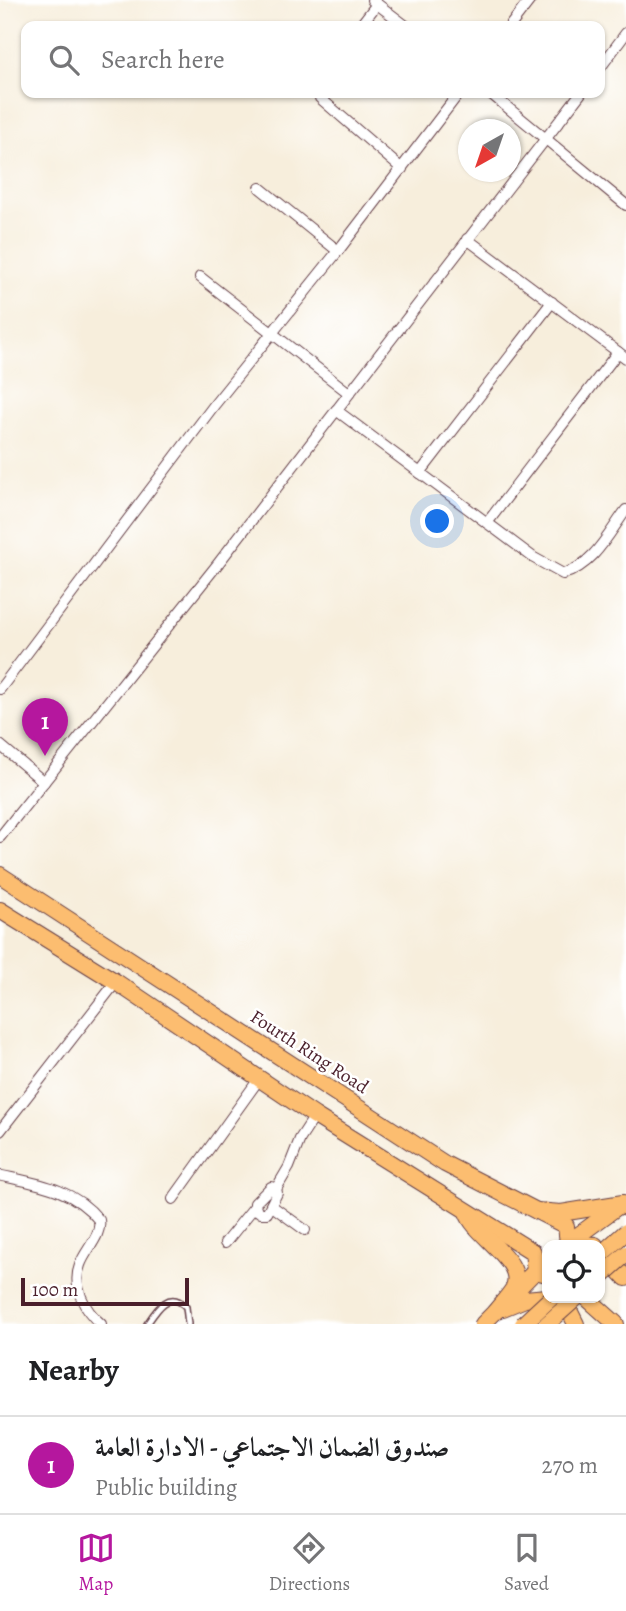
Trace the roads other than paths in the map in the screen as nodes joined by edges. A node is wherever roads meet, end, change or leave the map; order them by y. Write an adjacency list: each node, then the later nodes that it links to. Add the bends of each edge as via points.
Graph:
1 (374, 2): 3 (street); 4 (street)
2 (525, 2): 5 (street)
3 (363, 21)
4 (399, 21)
5 (513, 21)
6 (626, 33): 7 (street)
7 (605, 61)
8 (320, 98): 13 (street)
9 (455, 98): 13 (street)
10 (497, 98): 12 (street)
11 (577, 98): 12 (street)
12 (546, 140): 15 (street); 16 (street)
13 (402, 169): 17 (street)
14 (260, 188): 17 (street)
15 (626, 205)
16 (467, 239): 19 (street); 22 (street)
17 (338, 251): 20 (street)
18 (200, 276): 20 (street)
19 (552, 302): 21 (street); 24 (street)
20 (271, 333): 22 (street); 27 (street)
21 (622, 355): 26 (street)
22 (349, 393): 23 (street)
23 (336, 410): 24 (street); 29 (street)
24 (420, 473): 26 (street)
25 (626, 510): 26 (street, via 592,557 562,574)
26 (487, 523)
27 (0, 689)
28 (0, 745): 29 (street)
29 (44, 782): 30 (street)
30 (0, 837)
31 (0, 875): 37 (main road, Fourth Ring Road)
32 (0, 910): 33 (main road)
33 (116, 982): 34 (main road); 36 (street)
34 (259, 1079): 35 (main road); 41 (street)
35 (315, 1116): 39 (street); 40 (main road)
36 (0, 1131)
37 (450, 1167): 40 (main road); 45 (main road, Fourth Ring Road)
38 (2, 1176): 64 (street, via 62,1191 99,1220 78,1277 82,1299)
39 (276, 1189): 43 (street, via 269,1188); 44 (street)
40 (434, 1192): 46 (main road)
41 (173, 1199)
42 (625, 1204): 45 (main road, via 561,1213); 50 (main road)
43 (255, 1206): 44 (street, via 264,1214); 51 (street)
44 (272, 1206): 47 (street)
45 (537, 1211): 49 (main road, Fourth Ring Road, via 566,1226)
46 (467, 1212): 55 (main road, via 533,1252); 63 (main road, via 514,1274 514,1287)
47 (305, 1230)
48 (626, 1232): 52 (main road, bridge)
49 (566, 1240)
50 (572, 1240)
51 (225, 1243)
52 (605, 1248)
53 (626, 1254): 56 (main road, bridge)
54 (605, 1257): 57 (main road)
55 (541, 1272): 63 (main road)
56 (605, 1273)
57 (626, 1278)
58 (542, 1298): 63 (main road, via 525,1299)
59 (544, 1303): 68 (main road, bridge)
60 (562, 1303): 70 (main road)
61 (570, 1303): 69 (main road, bridge)
62 (593, 1303): 71 (main road)
63 (495, 1312): 67 (main road)
64 (100, 1324)
65 (147, 1324): 66 (lane, via 160,1305 171,1299 186,1307)
66 (188, 1324)
67 (484, 1324)
68 (523, 1324)
69 (547, 1324)
70 (576, 1324)
71 (616, 1324)

